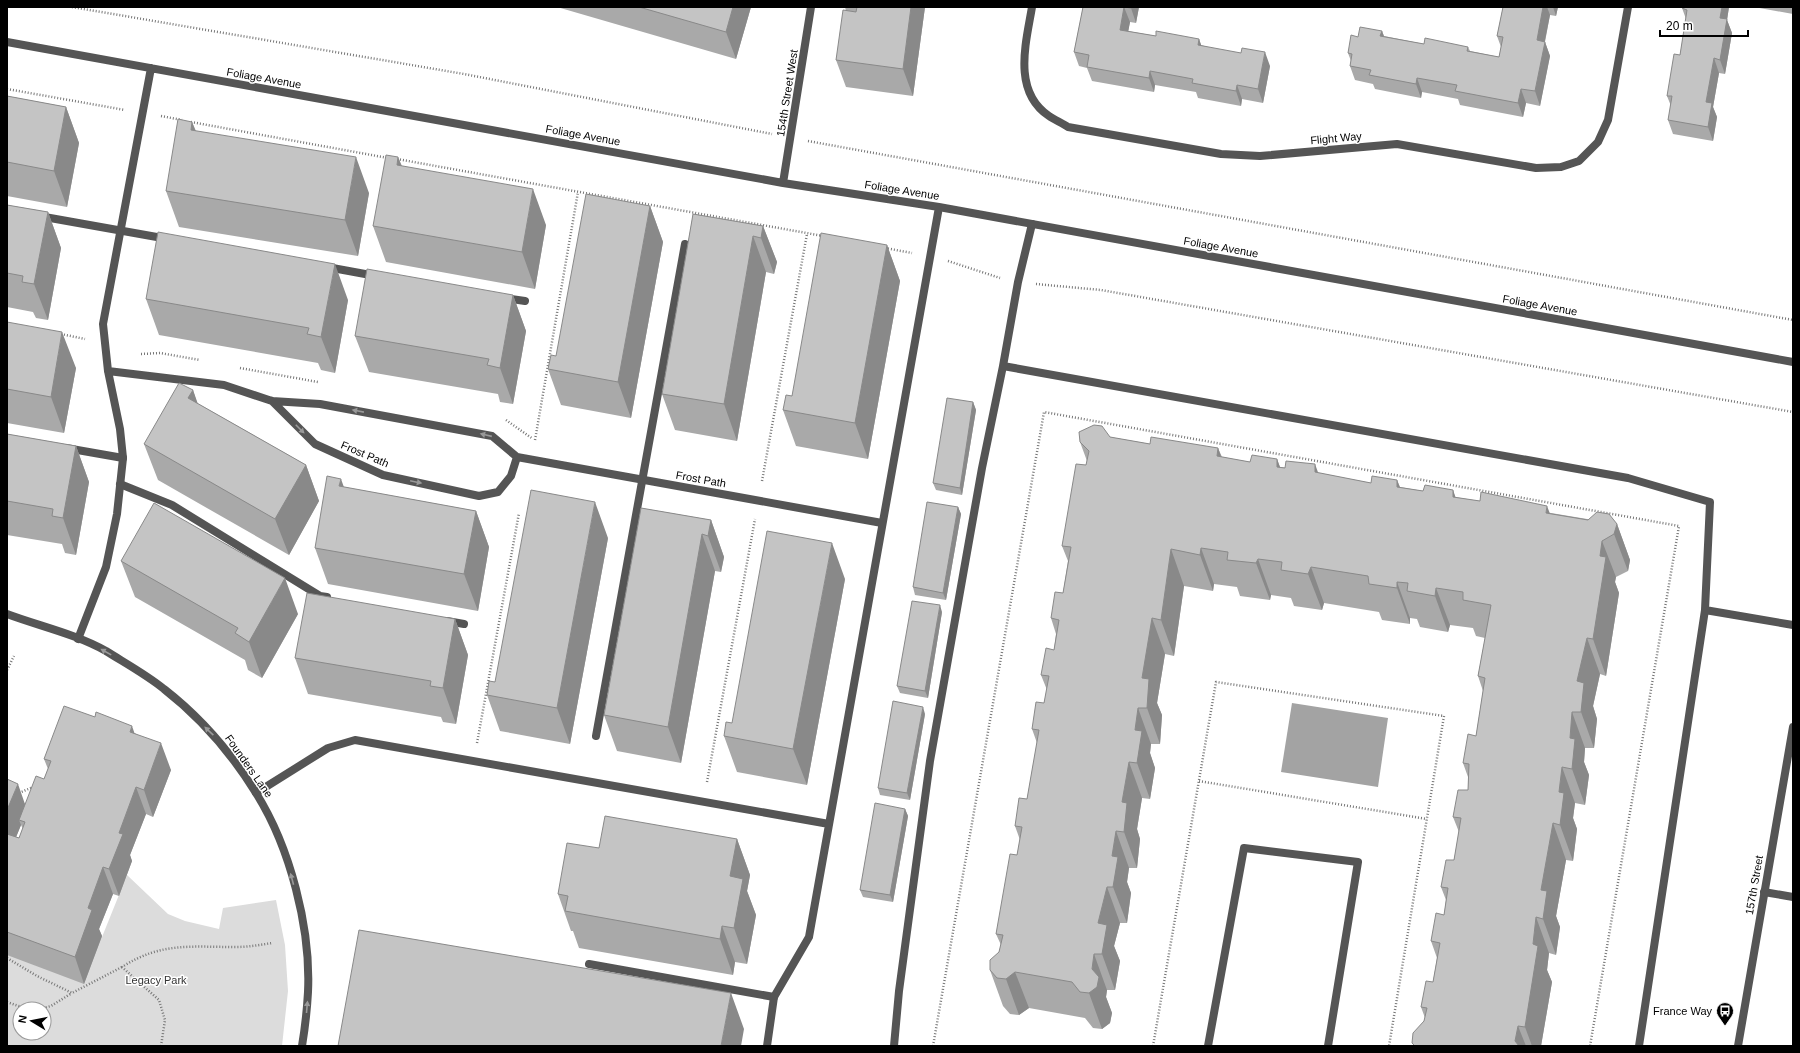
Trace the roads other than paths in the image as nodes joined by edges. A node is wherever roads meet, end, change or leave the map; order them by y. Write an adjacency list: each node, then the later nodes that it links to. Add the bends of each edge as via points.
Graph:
1 (811, 7): 6 (street, 154th Street West)
2 (1032, 7): 3 (street, Flight Way, via 1023,58 1026,80 1032,100 1048,116 1068,127 1221,154 1260,156 1397,144 1536,168 1561,167 1579,161 1598,142 1608,120)
3 (1628, 7)
4 (7, 42): 5 (street, Foliage Avenue)
5 (151, 68): 6 (street, Foliage Avenue); 10 (street)
6 (783, 183): 7 (street, Foliage Avenue)
7 (939, 207): 9 (street, Foliage Avenue); 26 (street)
8 (30, 214): 10 (street)
9 (1032, 224): 17 (street, Foliage Avenue); 18 (street, via 1018,282)
10 (120, 231): 11 (street); 19 (street, via 103,324)
11 (179, 241)
12 (685, 244): 24 (street)
13 (321, 266): 14 (street)
14 (384, 277)
15 (494, 296): 16 (street)
16 (525, 302)
17 (1793, 362)
18 (1003, 366): 28 (street, via 1628,478 1710,502); 44 (street, via 982,468 930,761)
19 (108, 371): 20 (street, Frost Path, via 224,385); 23 (street)
20 (272, 402): 22 (street, Frost Path, one-way to 20, via 492,436 320,404); 22 (street, Frost Path, one-way to 22, via 315,444 383,475 479,496 498,492 511,476)
21 (61, 447): 23 (street)
22 (517, 457): 24 (street, Frost Path)
23 (123, 458): 25 (street)
24 (643, 480): 26 (street, Frost Path); 35 (street)
25 (120, 484): 27 (street, via 172,505 320,596); 33 (street, via 117,514 106,567)
26 (882, 523): 37 (street)
27 (335, 599)
28 (1705, 610): 32 (street); 47 (street)
29 (7, 614): 33 (street, Founders Lane)
30 (441, 620): 31 (street)
31 (464, 624)
32 (1793, 625)
33 (78, 639): 36 (street, Founders Lane, one-way to 33, via 214,736 164,688 105,651)
34 (1793, 727): 38 (street, 157th Street)
35 (596, 736)
36 (256, 793): 37 (street, via 328,748 355,740); 42 (street, Founders Lane, one-way to 36, via 308,991 303,923 292,876 277,833)
37 (829, 824): 41 (street, via 809,937)
38 (1764, 892): 39 (street); 48 (street, 157th Street)
39 (1793, 897)
40 (589, 964): 41 (street)
41 (774, 997): 43 (street)
42 (302, 1046)
43 (767, 1046)
44 (894, 1046)
45 (1208, 1046): 46 (street, via 1244,848 1358,862)
46 (1328, 1046)
47 (1639, 1046)
48 (1738, 1046)

